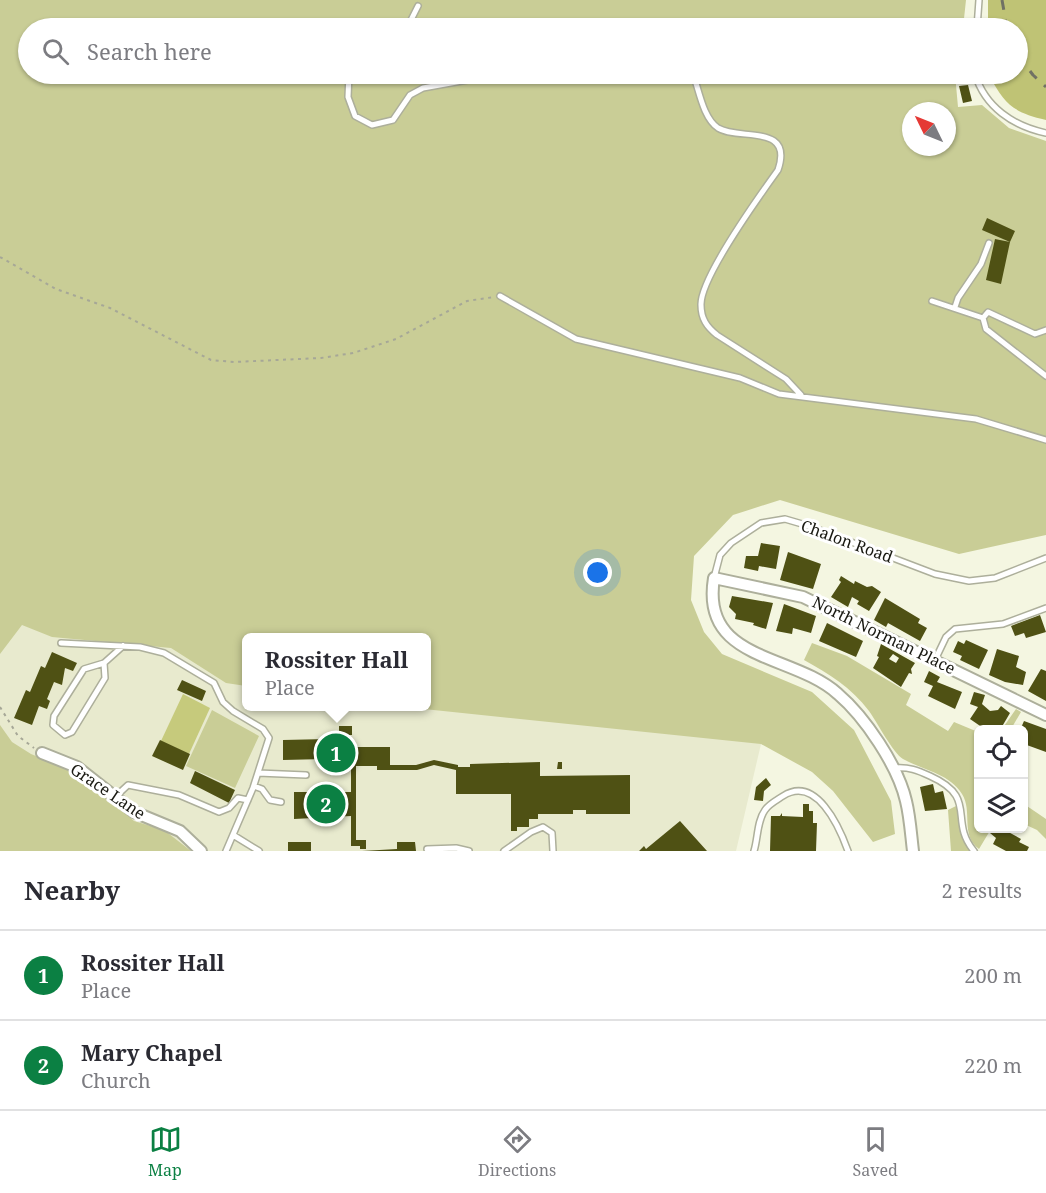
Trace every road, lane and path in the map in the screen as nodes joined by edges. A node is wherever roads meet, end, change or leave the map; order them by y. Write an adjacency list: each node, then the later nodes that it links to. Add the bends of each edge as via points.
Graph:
1 (979, 0): 4 (lane)
2 (418, 6): 3 (lane)
3 (412, 18)
4 (978, 18)
5 (349, 84): 6 (lane, via 348,97 355,116 372,125 393,120 410,95)
6 (445, 84)
7 (697, 84): 18 (lane, via 709,118 717,127 728,133 761,134 780,148 782,159 703,288 701,317 717,335 786,380)
8 (979, 84): 9 (lane, via 984,96 1003,114 1026,128)
9 (1046, 133)
10 (988, 243): 14 (lane, via 981,264)
11 (0, 257): 12 (path, via 56,289 110,308 211,360 234,362 353,354 396,339 467,301)
12 (500, 296): 18 (lane, via 576,339 740,378 779,394)
13 (932, 301): 14 (lane)
14 (955, 307): 15 (lane)
15 (982, 318): 16 (lane, via 988,312 1035,334); 17 (lane, via 986,329)
16 (1046, 330)
17 (1046, 376)
18 (801, 395): 19 (lane, via 976,419)
19 (1046, 440)
20 (1046, 558): 21 (lane, Chalon Road, via 995,578 969,581 935,574 785,519 761,523 730,543 720,555)
21 (714, 578): 25 (street, North Norman Place, via 803,597); 30 (street, Chalon Road, via 712,605 728,636 752,653 806,672 838,693 867,727)
22 (1046, 608): 25 (lane, via 1003,624 955,629 946,637)
23 (61, 643): 24 (lane)
24 (123, 646): 26 (lane); 31 (lane, via 164,652 214,683 223,702 263,729 269,738)
25 (935, 660): 28 (street, North Norman Place)
26 (104, 663): 26 (lane, via 84,669 54,716 52,725 65,735 72,732 105,678)
27 (0, 707): 29 (path, via 18,736)
28 (1046, 715)
29 (42, 753): 34 (street, Grace Lane, via 77,767)
30 (893, 769): 47 (street, Chalon Road, via 906,801); 48 (lane, via 910,767 954,790 961,802 967,843)
31 (258, 773): 32 (lane); 33 (lane)
32 (306, 775)
33 (254, 786): 35 (lane); 36 (lane, via 262,789 270,800)
34 (115, 797): 35 (lane, via 128,785 178,795 216,812 229,808 240,797); 39 (street, Grace Lane, via 134,812 180,831)
35 (248, 800): 37 (lane)
36 (282, 802)
37 (233, 835): 40 (lane); 41 (lane)
38 (427, 849): 42 (lane)
39 (201, 851)
40 (226, 851)
41 (259, 851)
42 (469, 851)
43 (504, 851): 44 (lane, via 543,827 552,833)
44 (553, 851)
45 (754, 851): 46 (lane, via 765,810 799,790 811,793 822,803)
46 (848, 851)
47 (913, 851)
48 (974, 851)

